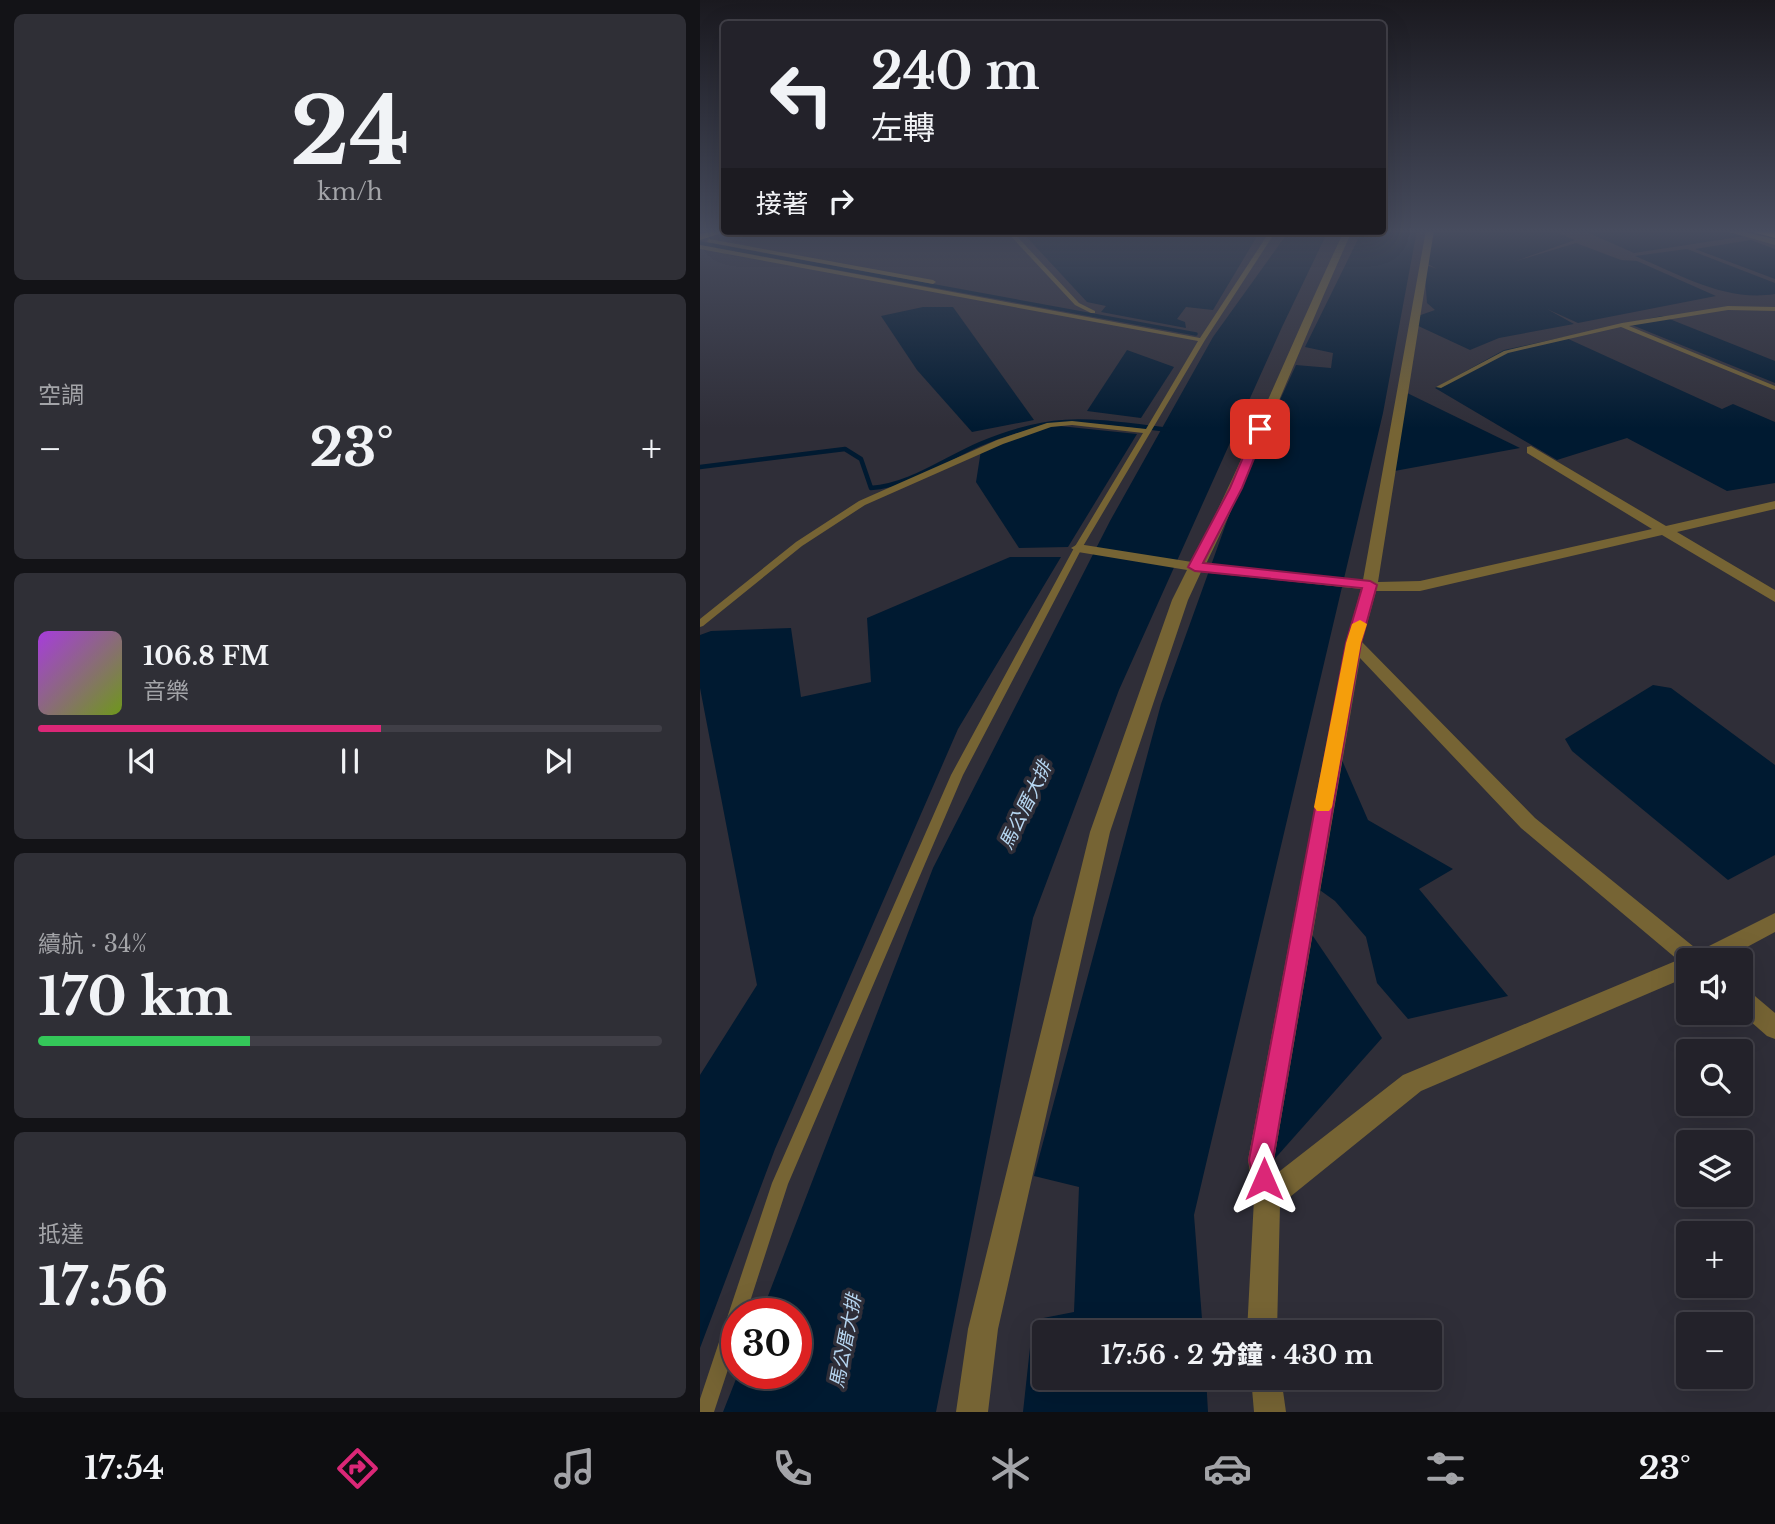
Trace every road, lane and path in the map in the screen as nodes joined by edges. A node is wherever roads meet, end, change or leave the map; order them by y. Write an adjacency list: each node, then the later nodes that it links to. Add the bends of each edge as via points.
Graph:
1 (964, 296): 9 (lane)
2 (1070, 296): 7 (lane)
3 (1231, 296): 9 (lane)
4 (1318, 296): 17 (street, via 1236,488)
5 (1419, 296): 18 (street)
6 (1775, 309): 8 (lane, via 1728,308)
7 (1093, 312)
8 (1622, 325): 10 (lane, via 1506,352); 11 (lane)
9 (1202, 340): 12 (lane)
10 (1439, 387)
11 (1775, 388)
12 (1149, 429): 16 (lane); 20 (lane, via 1072,423 1050,425 1000,442 862,503 799,544)
13 (1531, 450): 15 (street)
14 (1775, 505): 15 (street)
15 (1663, 531): 18 (street, via 1420,586); 19 (street)
16 (1078, 548): 17 (street); 31 (lane, via 957,775 779,1183)
17 (1195, 567): 18 (street); 32 (street, via 1100,832 984,1329)
18 (1370, 585): 21 (street)
19 (1775, 597)
20 (700, 624)
21 (1354, 643): 23 (street, via 1528,823); 28 (street, via 1261,1160)
22 (1775, 922): 24 (street)
23 (1679, 948)
24 (1725, 948)
25 (1676, 971): 28 (street, via 1412,1083)
26 (1753, 1009): 27 (street)
27 (1775, 1028)
28 (1267, 1199): 29 (street)
29 (1262, 1320)
30 (1267, 1390): 33 (street)
31 (705, 1412)
32 (972, 1412)
33 (1270, 1412)

